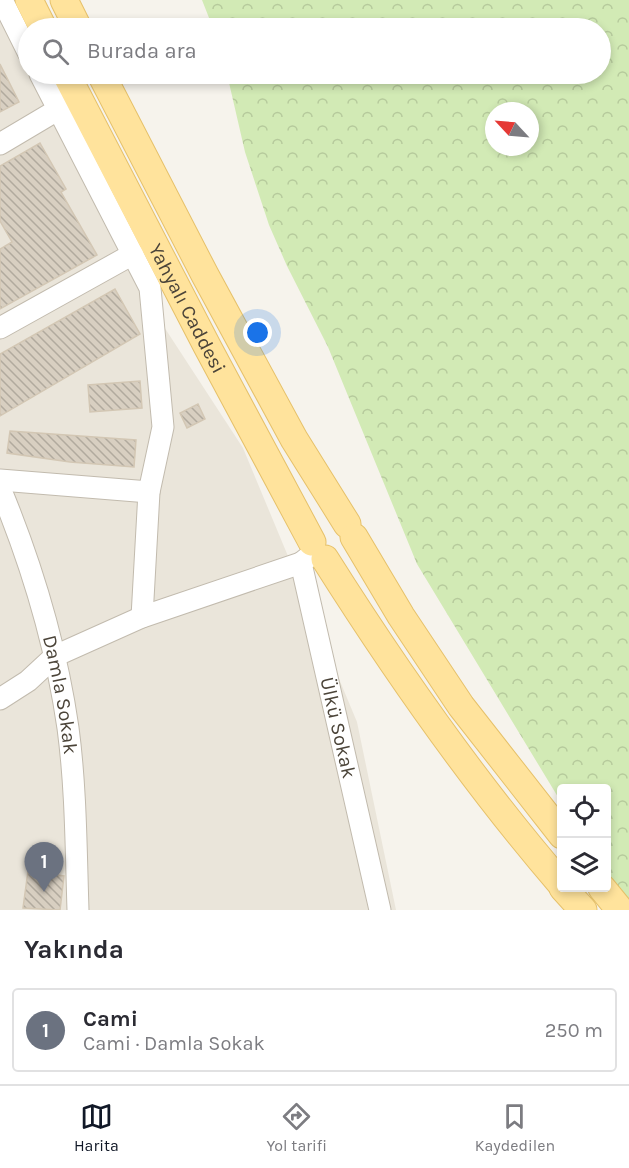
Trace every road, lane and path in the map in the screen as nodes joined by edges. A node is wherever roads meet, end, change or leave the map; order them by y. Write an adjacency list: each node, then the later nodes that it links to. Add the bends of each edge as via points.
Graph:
1 (2, 0): 6 (street)
2 (29, 0): 4 (main road)
3 (64, 0): 5 (main road)
4 (38, 18)
5 (73, 18)
6 (18, 32)
7 (55, 84): 9 (street)
8 (106, 84): 16 (main road, Yahyalı Caddesi, via 294,439)
9 (68, 93): 10 (street); 11 (street); 17 (main road, Yahyalı Caddesi, via 207,346)
10 (0, 144)
11 (133, 254): 12 (street); 15 (street, via 150,288 163,427)
12 (0, 328)
13 (0, 480): 15 (street)
14 (0, 488): 19 (street, Damla Sokak, via 28,562)
15 (149, 492): 18 (street)
16 (350, 530): 17 (main road, via 353,544 346,556 332,560); 17 (main road, via 334,518 327,519 315,528); 21 (main road, Yahyalı Caddesi, via 461,706)
17 (314, 554): 18 (street); 22 (main road, Yahyalı Caddesi, via 444,736); 26 (street, Ülkü Sokak)
18 (142, 617): 19 (street)
19 (55, 656): 20 (street, via 28,681); 25 (street, Damla Sokak, via 72,771)
20 (0, 699)
21 (557, 830)
22 (557, 880)
23 (567, 892): 27 (main road, Yahyalı Caddesi)
24 (605, 892): 28 (main road)
25 (78, 910)
26 (380, 910)
27 (582, 910)
28 (620, 910)

